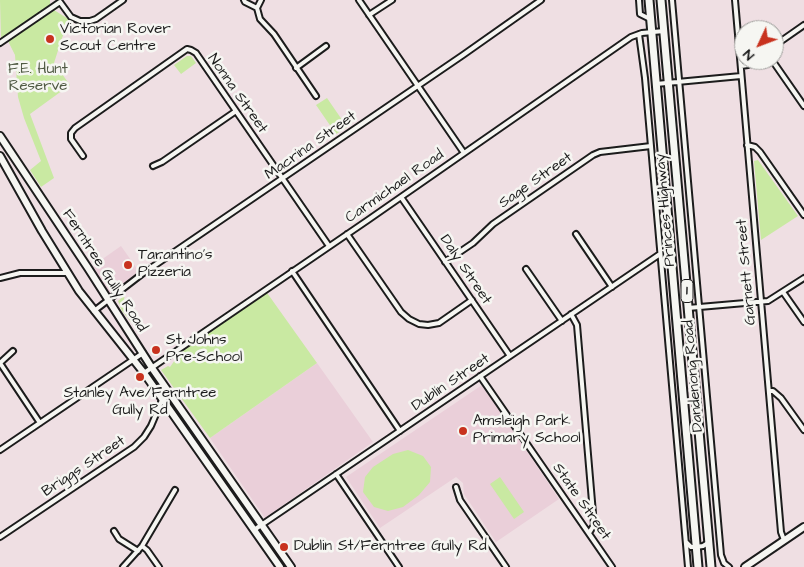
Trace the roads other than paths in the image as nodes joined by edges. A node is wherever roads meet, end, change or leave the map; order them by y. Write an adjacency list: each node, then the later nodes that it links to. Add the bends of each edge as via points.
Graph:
1 (123, 0): 12 (street, via 90,21 72,17)
2 (244, 0): 13 (street)
3 (261, 0): 13 (street)
4 (359, 0): 14 (street)
5 (392, 0): 14 (street)
6 (541, 0): 31 (street, Macrina Street)
7 (639, 0): 15 (street, via 640,14)
8 (649, 0): 15 (highway, Princes Highway / 1)
9 (661, 0): 18 (highway, Princes Highway / 1)
10 (672, 0): 28 (street, Dandenong Road)
11 (735, 0): 16 (street, Garnett Street)
12 (60, 1): 22 (street)
13 (257, 8): 24 (street, via 260,19)
14 (370, 15): 31 (street)
15 (650, 19): 19 (highway, Princes Highway / 1)
16 (737, 20)
17 (804, 25): 21 (street)
18 (664, 31): 19 (street, Carmichael Road); 29 (highway, Princes Highway / 1)
19 (652, 32): 20 (street, Carmichael Road); 30 (highway, Princes Highway / 1)
20 (639, 34): 37 (street, Dandenong Road); 38 (street, Carmichael Road, via 630,37)
21 (784, 39)
22 (0, 43)
23 (326, 46): 24 (street)
24 (296, 68): 32 (street)
25 (740, 70): 27 (street, Garnett Street)
26 (779, 70): 33 (street)
27 (741, 76): 28 (street); 36 (street, Garnett Street)
28 (678, 81): 29 (street); 60 (street, Dandenong Road)
29 (668, 82): 30 (street); 61 (highway, Princes Highway / 1)
30 (656, 84): 70 (highway, Princes Highway / 1)
31 (418, 85): 38 (street); 42 (street, Macrina Street)
32 (316, 96)
33 (804, 106)
34 (236, 111): 40 (street, Nonna Street, via 196,53 188,49 75,128 71,140); 41 (street); 42 (street, Nonna Street)
35 (0, 136): 57 (main road, Ferntree Gully Road)
36 (747, 145): 44 (street, via 760,152); 59 (street, Garnett Street)
37 (652, 146): 48 (street, Dandenong Road); 49 (street, Sage Street, via 593,155 493,224)
38 (464, 153): 43 (street, Carmichael Road)
39 (0, 156): 52 (main road, Ferntree Gully Road)
40 (83, 156)
41 (153, 166)
42 (283, 179): 47 (street, Nonna Street); 57 (street, Macrina Street)
43 (401, 197): 45 (street, Carmichael Road); 49 (street, Daly Street)
44 (804, 215)
45 (347, 234): 47 (street, Carmichael Road); 58 (street, via 409,319 419,324 439,323)
46 (576, 234): 55 (street)
47 (329, 246): 51 (street, Carmichael Road)
48 (660, 254): 55 (street, Dublin Street); 69 (street, Dandenong Road)
49 (445, 262): 58 (street, Daly Street)
50 (526, 269): 64 (street)
51 (292, 271): 73 (street, Carmichael Road); 79 (street)
52 (67, 273): 53 (street, via 20,272); 62 (main road, Ferntree Gully Road)
53 (0, 278)
54 (804, 278): 56 (street)
55 (612, 287): 63 (street, Dublin Street)
56 (783, 292): 59 (street); 65 (street)
57 (108, 300): 62 (street, Macrina Street); 67 (main road, Ferntree Gully Road)
58 (472, 300): 68 (street, Daly Street)
59 (761, 302): 60 (street); 76 (street, Garnett Street)
60 (699, 307): 61 (street); 107 (street, Dandenong Road, via 721,555)
61 (688, 308): 93 (highway, Princes Highway / 1)
62 (94, 311): 71 (main road, Ferntree Gully Road)
63 (571, 314): 64 (street, Dublin Street); 89 (street, via 577,324 594,525)
64 (562, 321): 68 (street, Dublin Street)
65 (804, 322)
66 (12, 351): 72 (street)
67 (143, 353): 71 (street); 73 (main road, Ferntree Gully Road)
68 (510, 356): 75 (street, Dublin Street)
69 (669, 356): 70 (street, Dandenong Road); 92 (street, Dandenong Road)
70 (680, 356): 95 (highway, Princes Highway / 1)
71 (134, 360): 74 (main road, Ferntree Gully Road); 78 (street)
72 (0, 363): 78 (street)
73 (152, 368): 74 (street, Carmichael Road); 85 (main road, Ferntree Gully Road)
74 (144, 373): 77 (main road, Ferntree Gully Road)
75 (480, 376): 79 (street, Dublin Street); 89 (street, State Street)
76 (768, 391): 80 (street, via 782,398); 91 (street, Garnett Street)
77 (162, 400): 87 (main road, Ferntree Gully Road); 90 (street, Briggs Street, via 152,426 134,447)
78 (40, 423): 81 (street)
79 (400, 430): 82 (street, Dublin Street)
80 (804, 430)
81 (0, 450)
82 (336, 474): 85 (street, Dublin Street); 101 (street)
83 (456, 487): 102 (street, via 460,500)
84 (175, 490): 94 (street)
85 (262, 525): 87 (street, Dublin Street); 100 (main road, Ferntree Gully Road)
86 (804, 527): 91 (main road)
87 (254, 530): 99 (main road, Ferntree Gully Road)
88 (114, 531): 96 (street, via 119,539)
89 (589, 533): 103 (street, State Street)
90 (0, 538)
91 (784, 540): 108 (main road)
92 (686, 542): 95 (street); 104 (street, Dandenong Road)
93 (709, 542): 95 (street); 106 (highway, Princes Highway / 1)
94 (142, 546): 96 (street); 98 (street)
95 (696, 547): 105 (highway, Princes Highway / 1)
96 (138, 550): 97 (street)
97 (123, 567)
98 (159, 567)
99 (280, 567)
100 (291, 567)
101 (400, 567)
102 (506, 567)
103 (612, 567)
104 (688, 567)
105 (698, 567)
106 (711, 567)
107 (729, 567)
108 (744, 567)

